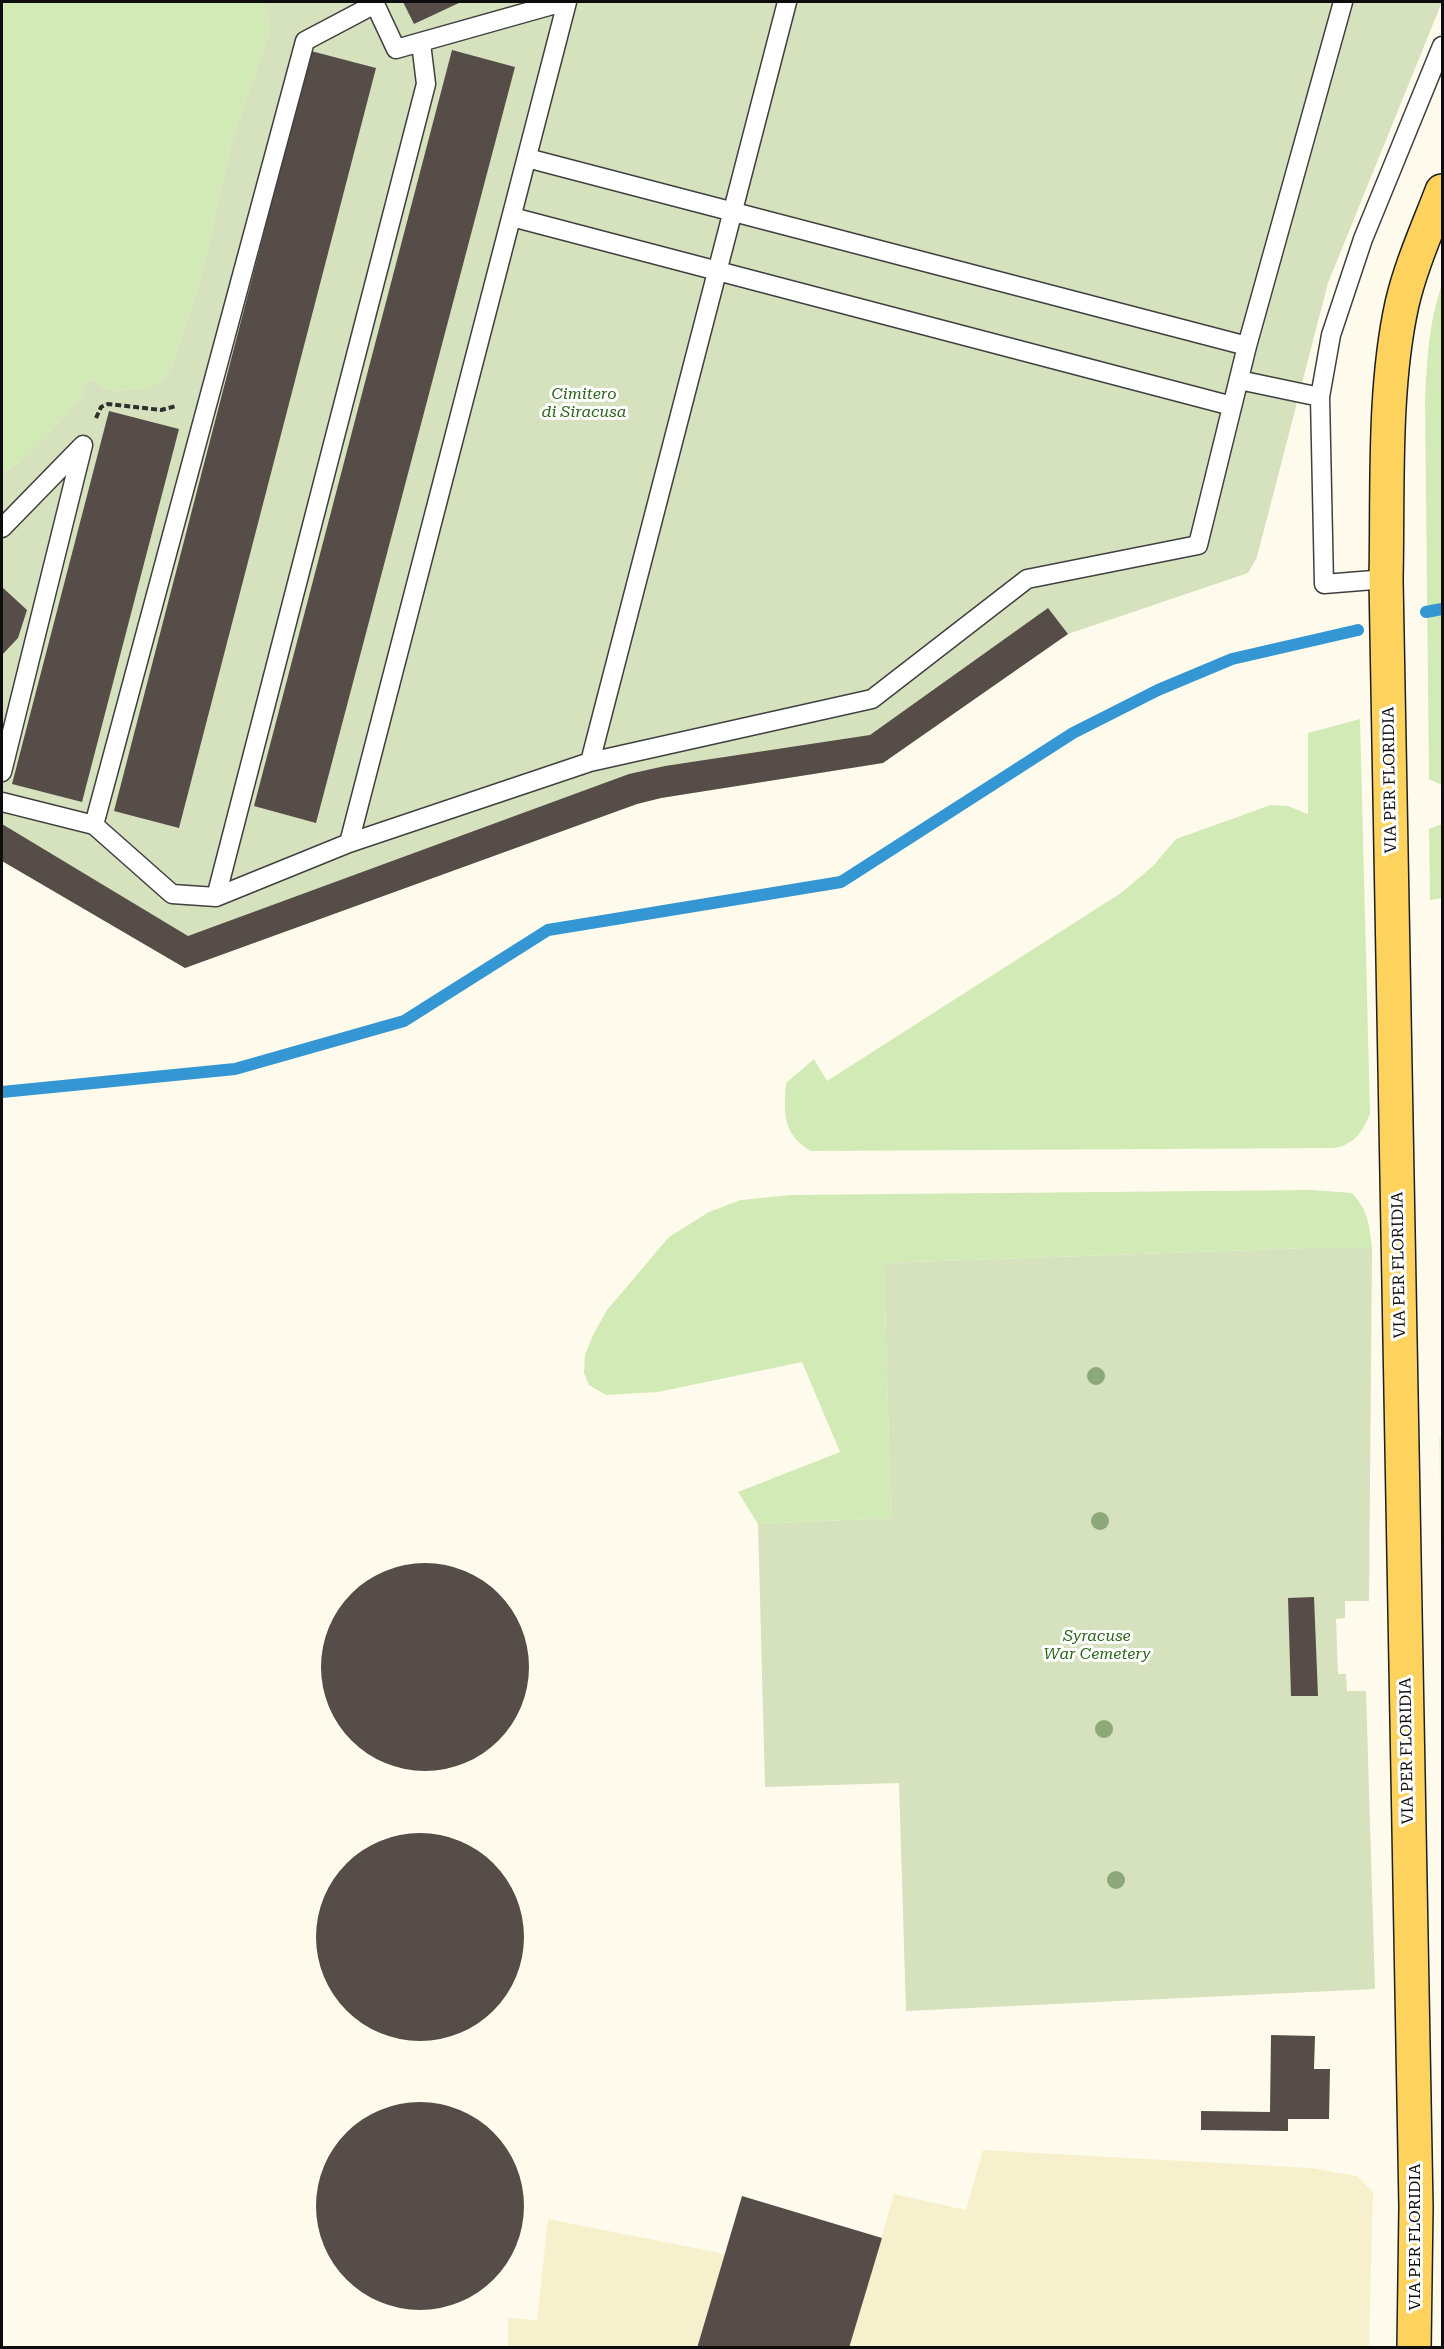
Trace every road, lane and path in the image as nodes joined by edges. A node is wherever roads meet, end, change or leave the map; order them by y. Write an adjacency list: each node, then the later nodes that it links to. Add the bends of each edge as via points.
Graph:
1 (565, 2): 5 (lane); 7 (lane)
2 (787, 2): 9 (lane)
3 (1343, 2): 12 (lane)
4 (374, 3): 5 (lane, via 396,49); 15 (lane, via 305,41)
5 (421, 43): 25 (lane, via 426,84)
6 (1443, 46): 14 (lane, via 1363,239 1330,335)
7 (527, 158): 9 (lane); 10 (lane)
8 (1443, 191): 19 (main road, VIA PER FLORIDIA, via 1402,304 1393,365)
9 (732, 212): 11 (lane); 12 (lane)
10 (512, 217): 11 (lane); 24 (lane)
11 (717, 271): 16 (lane); 20 (lane)
12 (1247, 346): 13 (lane)
13 (1239, 380): 14 (lane); 16 (lane)
14 (1320, 397): 19 (lane, via 1324,584)
15 (209, 398): 17 (path, via 161,410 108,404 101,407); 23 (lane)
16 (1232, 406): 20 (lane, via 1198,545 1027,579 872,699)
17 (83, 445): 18 (lane); 21 (lane)
18 (2, 528)
19 (1386, 579): 26 (main road, VIA PER FLORIDIA, via 1416,2207)
20 (590, 762): 24 (lane)
21 (2, 772)
22 (2, 802): 23 (lane)
23 (94, 825): 25 (lane, via 172,894)
24 (350, 843): 25 (lane)
25 (216, 897)
26 (1414, 2348)

